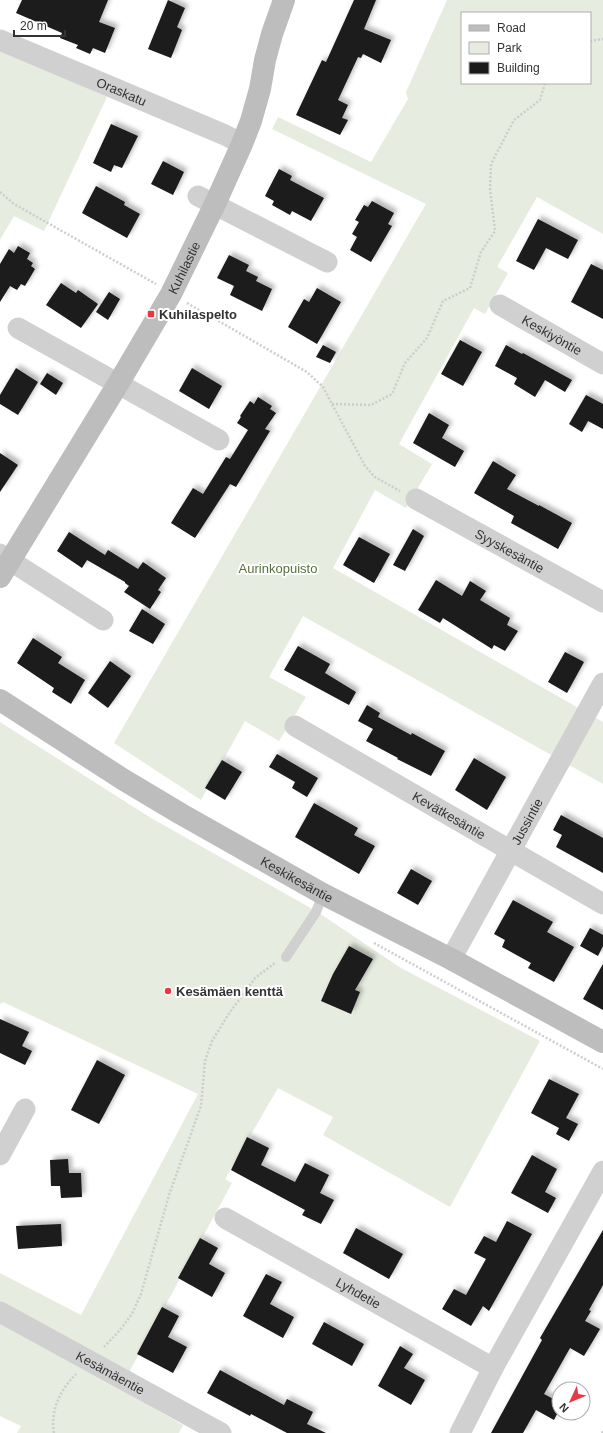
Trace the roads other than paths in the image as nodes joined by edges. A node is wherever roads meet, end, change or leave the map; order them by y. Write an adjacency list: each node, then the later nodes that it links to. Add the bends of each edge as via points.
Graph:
1 (284, 0): 3 (street, Kuhilastie, via 272,34 251,121)
2 (0, 40): 3 (street, Oraskatu)
3 (242, 144): 4 (street, Kuhilastie)
4 (206, 200): 5 (street); 9 (street, Kuhilastie)
5 (327, 262)
6 (500, 305): 8 (street, Keskiyöntie)
7 (18, 328): 9 (street)
8 (603, 364)
9 (118, 384): 10 (street); 12 (street, Kuhilastie)
10 (219, 440)
11 (416, 499): 13 (street, Syyskesäntie)
12 (3, 563): 14 (street)
13 (603, 602)
14 (103, 620)
15 (603, 683): 18 (street, Jussintie)
16 (0, 700): 19 (street, Keskikesäntie, via 124,780)
17 (295, 726): 18 (street, Kevätkesäntie)
18 (510, 851): 20 (street, Kevätkesäntie); 22 (street, Jussintie)
19 (323, 894): 21 (lane, via 316,912); 22 (street, Keskikesäntie)
20 (603, 904)
21 (286, 957)
22 (451, 959): 23 (street, Keskikesäntie)
23 (603, 1042)
24 (24, 1109): 25 (street)
25 (0, 1155)
26 (603, 1171): 29 (street)
27 (225, 1218): 29 (street, Lyhdetie)
28 (0, 1312): 30 (street, Kesämäentie)
29 (493, 1368): 31 (street)
30 (221, 1433)
31 (460, 1433)

